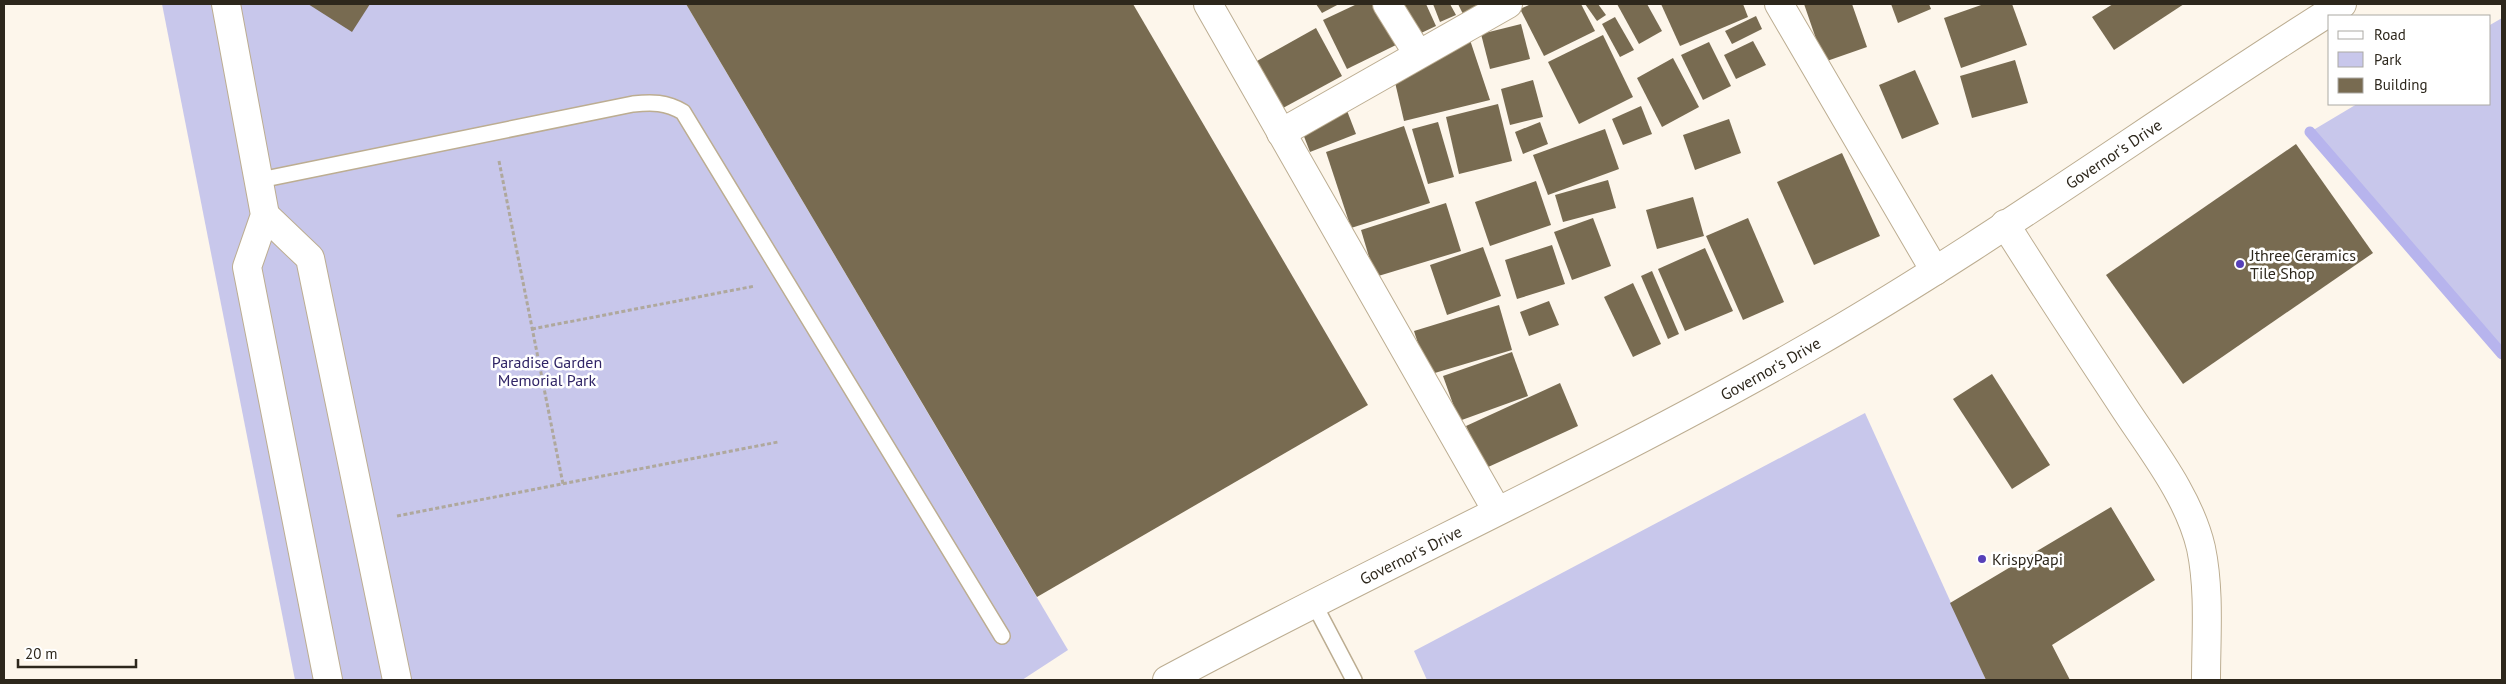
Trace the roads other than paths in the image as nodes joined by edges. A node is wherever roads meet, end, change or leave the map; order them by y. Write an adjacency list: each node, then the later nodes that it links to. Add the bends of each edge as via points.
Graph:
1 (226, 4): 9 (street)
2 (1208, 4): 8 (street)
3 (1388, 4): 7 (street)
4 (1508, 4): 7 (street)
5 (1780, 4): 12 (street)
6 (2342, 4): 11 (street, Governor's Drive)
7 (1418, 54): 8 (street)
8 (1282, 133): 13 (street)
9 (260, 180): 10 (street); 15 (lane, via 639,103 655,102 675,107 689,120)
10 (265, 215): 16 (street, via 247,267); 17 (street, via 310,258)
11 (2005, 224): 12 (street, Governor's Drive); 20 (street, via 2156,457 2192,522 2205,572)
12 (1935, 271): 13 (street, Governor's Drive, via 1805,350)
13 (1497, 511): 14 (street, Governor's Drive)
14 (1313, 602): 18 (street, Governor's Drive); 19 (lane)
15 (1002, 636)
16 (328, 680)
17 (397, 680)
18 (1167, 680)
19 (1354, 680)
20 (2206, 680)

